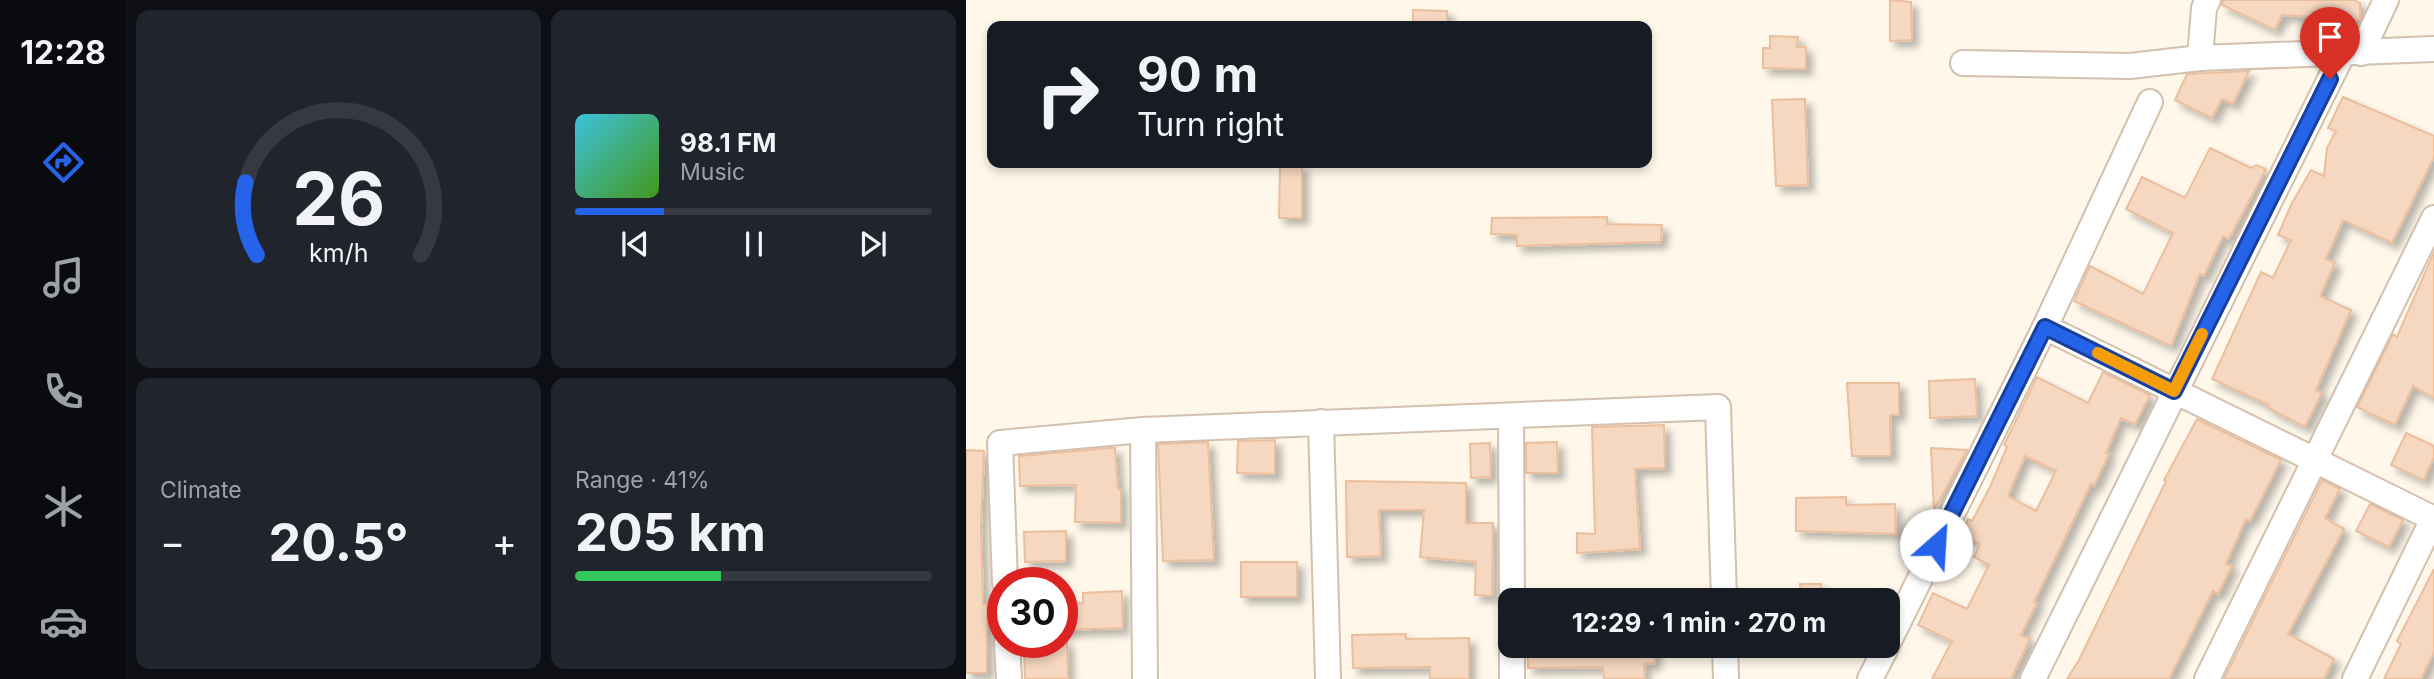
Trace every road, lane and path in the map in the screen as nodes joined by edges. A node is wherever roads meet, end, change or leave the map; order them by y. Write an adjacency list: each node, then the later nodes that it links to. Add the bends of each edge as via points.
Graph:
1 (2208, 0): 5 (street)
2 (2386, 0): 4 (street)
3 (2434, 49): 4 (street)
4 (2352, 54): 5 (street); 10 (street)
5 (2200, 58): 6 (street, via 2130,66)
6 (1963, 63)
7 (2150, 102): 9 (street)
8 (2434, 218): 14 (street)
9 (2045, 327): 10 (street); 19 (street)
10 (2174, 391): 14 (street); 30 (street)
11 (1511, 417): 12 (street); 17 (street); 18 (street, via 1718,407)
12 (1321, 422): 13 (street); 26 (street)
13 (1143, 430): 16 (street, via 1000,443); 25 (street)
14 (2313, 460): 15 (street); 31 (street)
15 (2434, 518): 32 (street)
16 (1004, 567)
17 (1512, 588)
18 (1724, 588)
19 (1900, 620)
20 (1008, 658): 24 (street)
21 (1512, 658): 27 (street)
22 (1725, 658): 28 (street)
23 (1881, 658): 29 (street)
24 (1009, 679)
25 (1145, 679)
26 (1328, 679)
27 (1513, 679)
28 (1726, 679)
29 (1870, 679)
30 (2033, 679)
31 (2207, 679)
32 (2355, 679)

